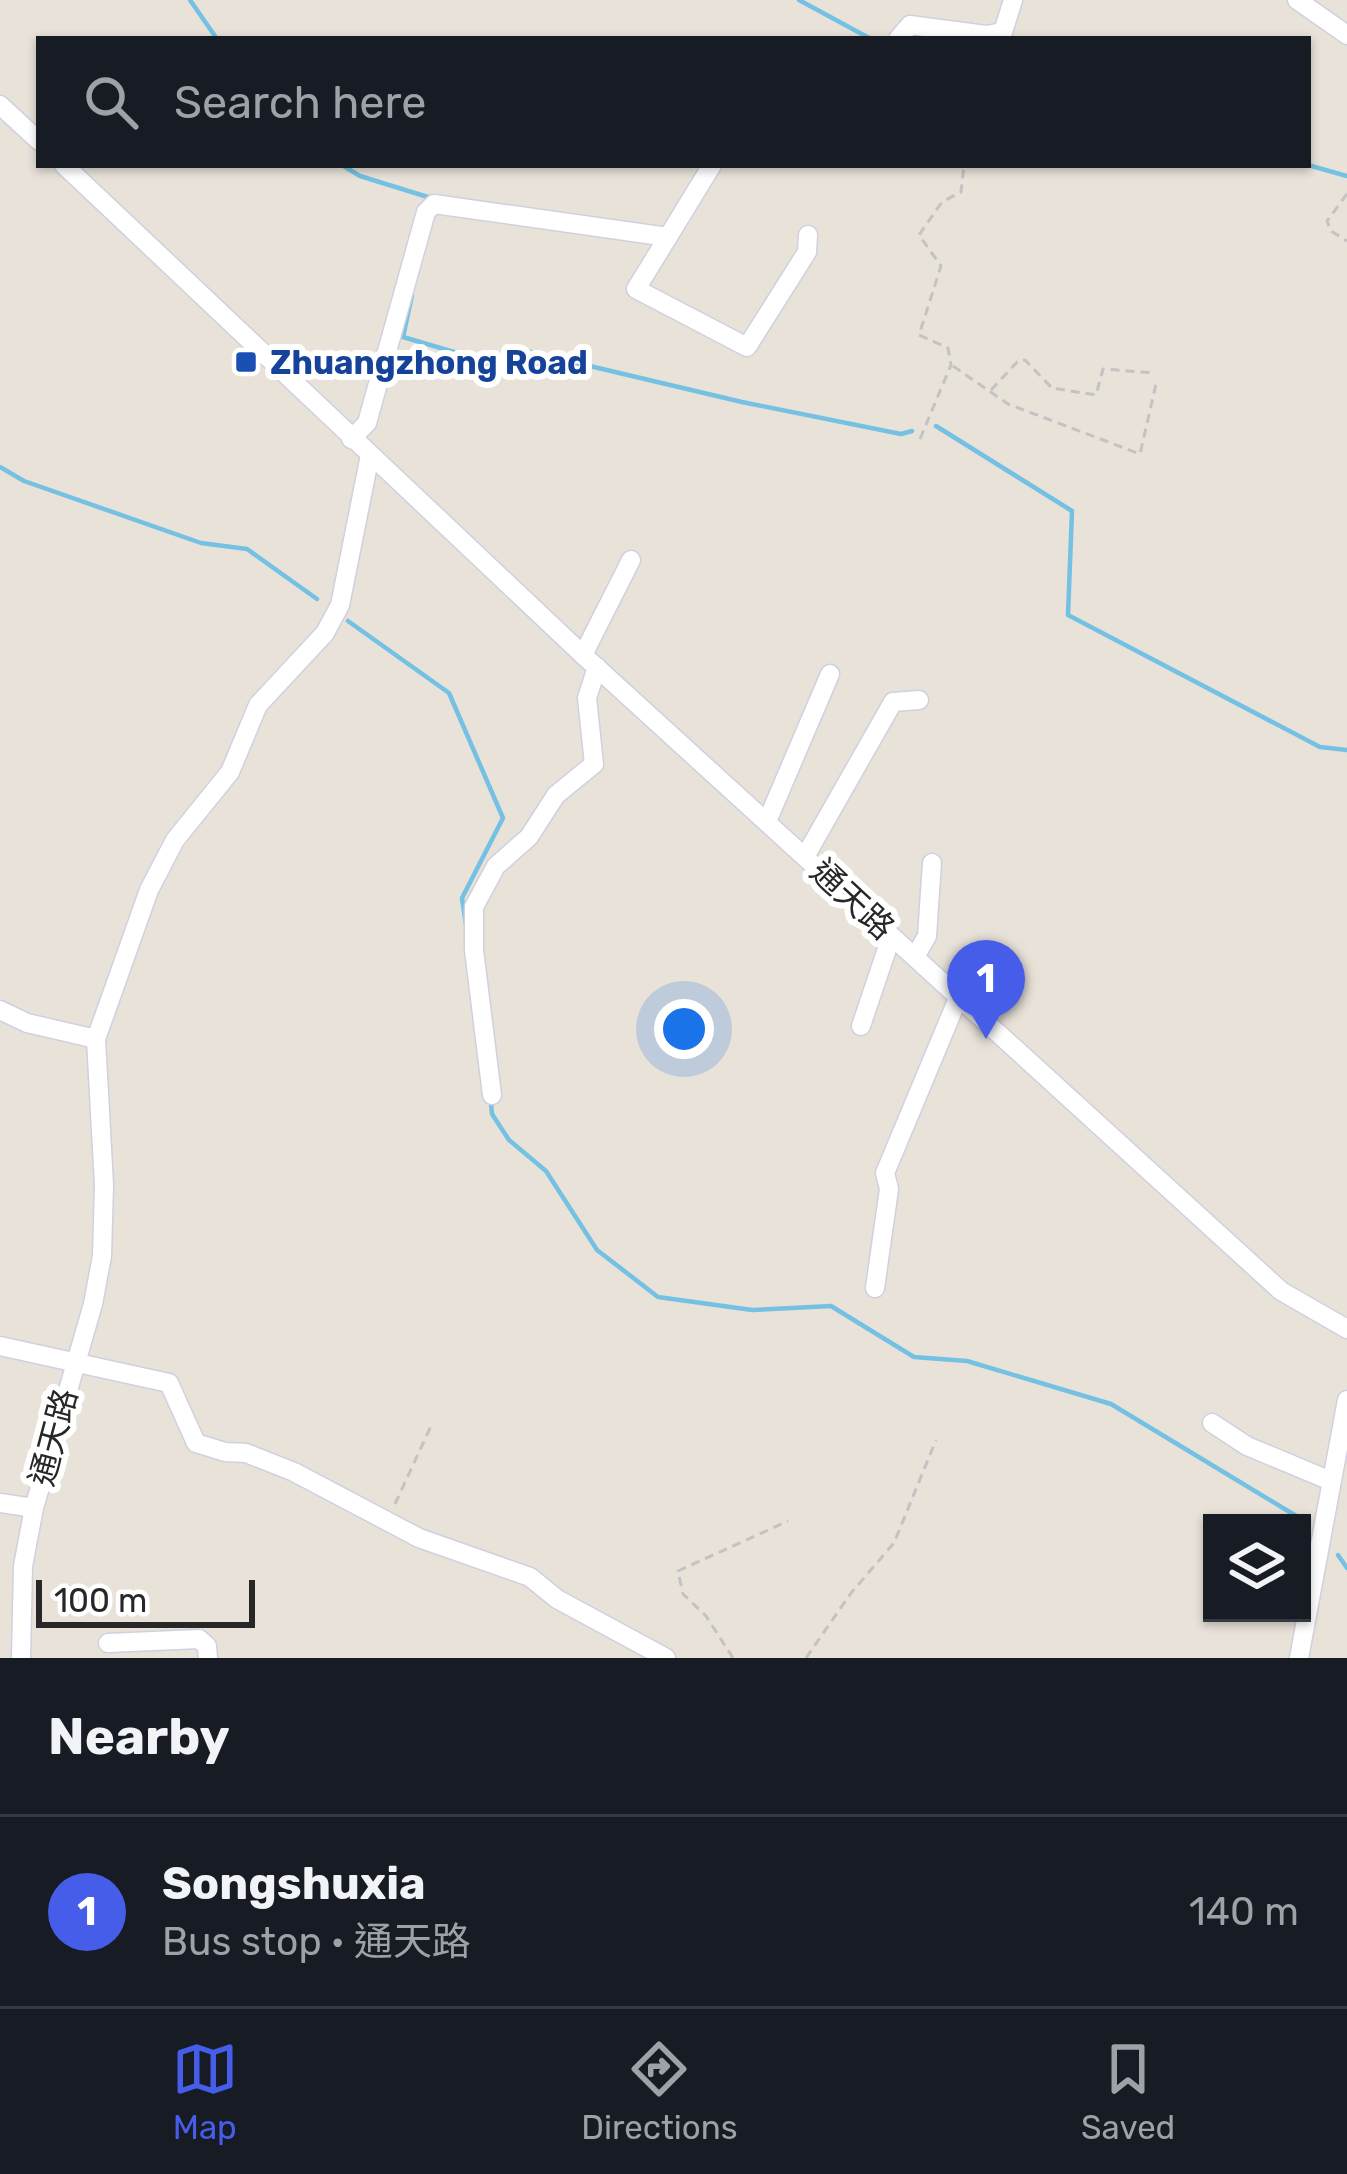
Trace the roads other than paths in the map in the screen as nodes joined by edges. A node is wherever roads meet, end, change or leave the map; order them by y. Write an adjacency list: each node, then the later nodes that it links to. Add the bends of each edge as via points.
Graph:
1 (1013, 0): 6 (street, via 1003,32 910,26)
2 (1297, 0): 4 (street)
3 (1334, 0): 4 (street)
4 (1322, 19): 5 (street)
5 (1347, 34)
6 (901, 36)
7 (0, 104): 8 (street)
8 (36, 138)
9 (67, 168): 13 (street, 通天路)
10 (710, 168): 12 (street)
11 (808, 235): 12 (street, via 807,252 747,346 636,289)
12 (668, 237): 13 (street, via 434,204 368,423)
13 (351, 439): 14 (street, 通天路)
14 (370, 455): 16 (street, 通天路); 27 (street, 通天路, via 340,605 325,633 257,705 230,772 175,840)
15 (631, 560): 16 (street)
16 (590, 661): 19 (street, 通天路); 28 (street, via 594,764 496,866 475,907)
17 (830, 674): 19 (street)
18 (919, 700): 20 (street, via 893,702)
19 (768, 819): 20 (street, 通天路)
20 (806, 854): 22 (street, 通天路)
21 (932, 863): 23 (street, via 927,936)
22 (888, 932): 23 (street, 通天路); 26 (street)
23 (915, 957): 24 (street, 通天路)
24 (959, 996): 29 (street, via 885,1174); 30 (street, 通天路, via 1281,1291)
25 (0, 1010): 27 (street)
26 (862, 1026)
27 (96, 1039): 32 (street, 通天路, via 102,1256)
28 (492, 1096)
29 (875, 1288)
30 (1347, 1329)
31 (0, 1346): 32 (street)
32 (74, 1360): 37 (street, 通天路); 41 (street, 通天路, via 169,1383 196,1443 294,1472 387,1522 530,1577)
33 (1347, 1400): 35 (street)
34 (1212, 1423): 35 (street)
35 (1330, 1481): 42 (street)
36 (0, 1502): 37 (street)
37 (34, 1508): 39 (street, 通天路, via 22,1566)
38 (108, 1643): 40 (street, via 199,1639)
39 (21, 1658)
40 (208, 1658)
41 (666, 1658)
42 (1299, 1658)

